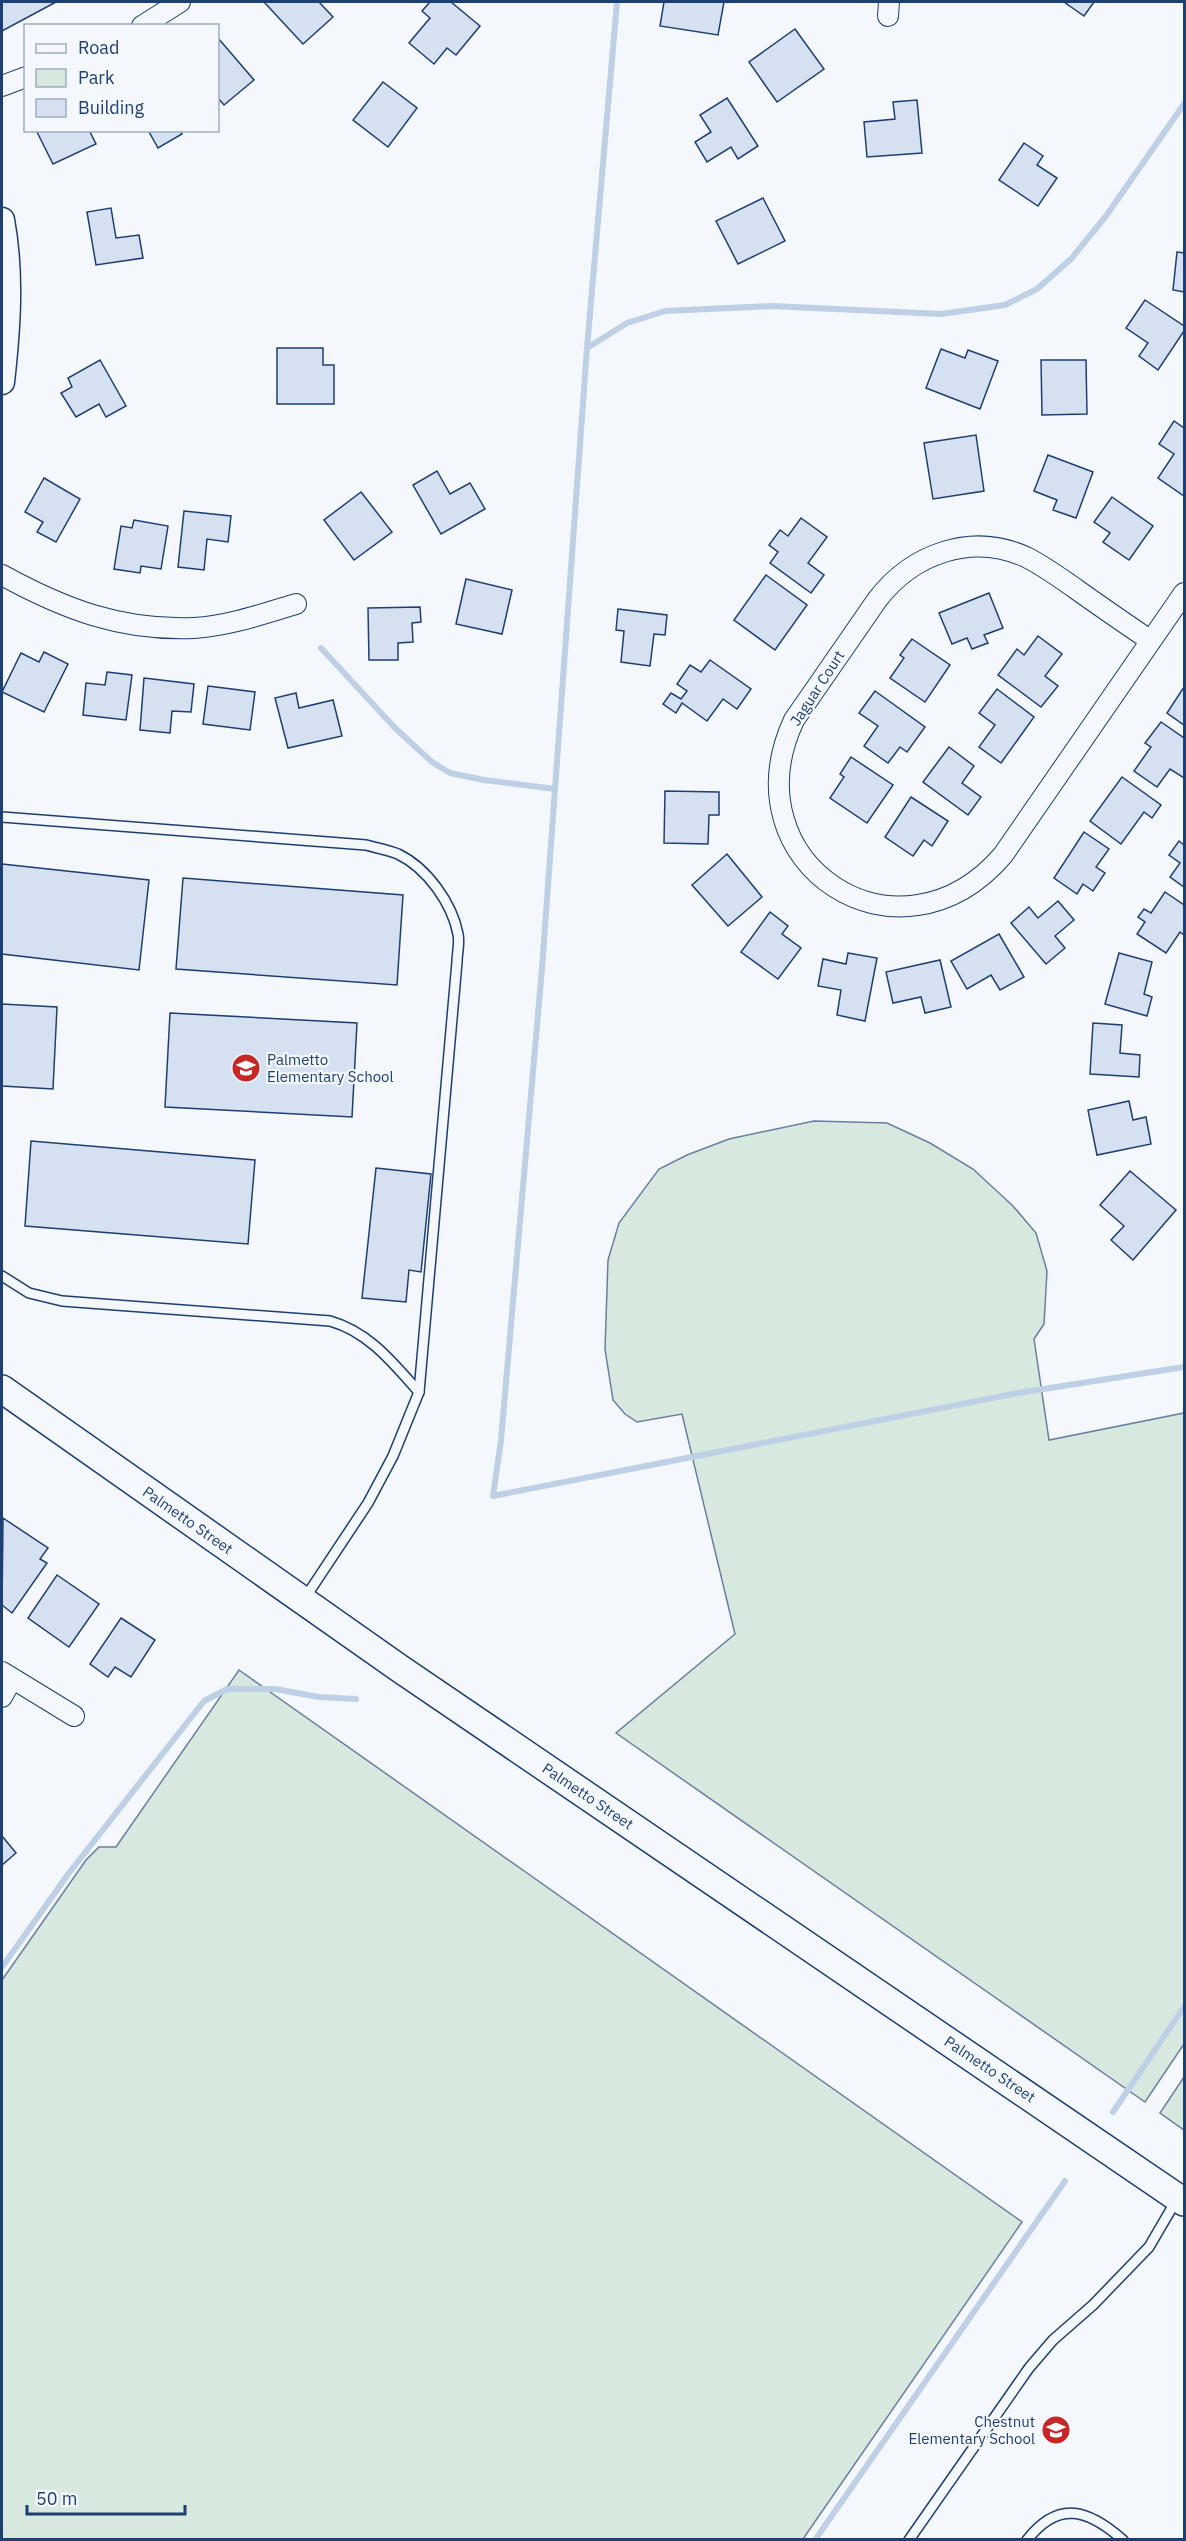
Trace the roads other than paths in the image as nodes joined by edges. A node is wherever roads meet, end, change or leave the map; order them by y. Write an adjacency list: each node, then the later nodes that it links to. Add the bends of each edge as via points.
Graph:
1 (180, 2): 2 (street)
2 (145, 24)
3 (24, 78): 4 (street)
4 (2, 86)
5 (2, 220): 6 (street, via 8,307)
6 (2, 382)
7 (2, 575): 9 (street, via 82,613 157,628 196,628)
8 (1185, 593): 10 (street, Jaguar Court)
9 (296, 604)
10 (1151, 641): 10 (street, Jaguar Court, via 1003,855 962,891 920,905 875,904 825,880 799,851 782,815 779,796 778,776 786,737 888,585 917,562 952,548 1008,551 1042,566)
11 (2, 817): 14 (lane, via 366,846 398,854 429,878 451,912 458,936)
12 (2, 1276): 14 (lane, via 29,1293 62,1301 330,1321 349,1326 363,1334)
13 (2, 1389): 15 (main road, Palmetto Street)
14 (419, 1392): 15 (lane, via 393,1456 368,1503)
15 (303, 1601): 19 (main road, Palmetto Street)
16 (7, 1676): 17 (street); 18 (street)
17 (2, 1696)
18 (74, 1716)
19 (1181, 2200): 20 (lane, via 1149,2247 1029,2368)
20 (909, 2540)
21 (1027, 2540): 22 (lane, via 1054,2515 1079,2512 1104,2523)
22 (1123, 2540)

